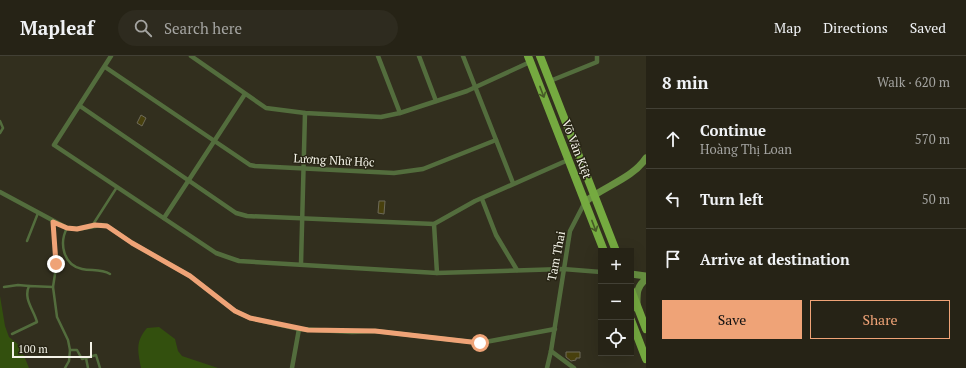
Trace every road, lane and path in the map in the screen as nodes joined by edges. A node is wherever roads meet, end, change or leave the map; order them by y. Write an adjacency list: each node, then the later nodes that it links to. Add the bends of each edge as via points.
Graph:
1 (111, 56): 9 (street)
2 (191, 56): 12 (street)
3 (378, 56): 16 (street)
4 (419, 56): 13 (street)
5 (462, 56): 11 (street)
6 (540, 56): 10 (main road, Võ Văn Kiệt)
7 (597, 56): 10 (street, via 597,62)
8 (529, 59): 11 (street); 22 (main road, Võ Văn Kiệt, one-way to 22)
9 (104, 67): 14 (street); 20 (street, Lương Nhữ Hộc)
10 (550, 81): 28 (main road, Võ Văn Kiệt)
11 (475, 87): 13 (street); 19 (street)
12 (245, 94): 15 (street, via 266,108); 20 (street)
13 (436, 101): 16 (street)
14 (80, 106): 24 (street); 26 (street, via 54,145)
15 (305, 113): 16 (street, via 381,116); 23 (street)
16 (400, 114)
17 (0, 121): 18 (lane, via 3,128)
18 (0, 133)
19 (496, 140): 23 (street, Lương Nhữ Hộc, via 416,171 394,174); 25 (street)
20 (214, 141): 23 (street, Lương Nhữ Hộc, via 250,165); 24 (street)
21 (646, 158): 28 (street, Tam Thai, via 637,169)
22 (568, 160): 25 (street); 30 (main road, Võ Văn Kiệt)
23 (304, 169): 33 (street)
24 (188, 180): 32 (street); 33 (street, via 236,213)
25 (513, 184): 29 (street)
26 (117, 186): 32 (street); 36 (lane)
27 (0, 192): 31 (street)
28 (594, 195): 30 (street, Tam Thai); 40 (main road, Võ Văn Kiệt)
29 (482, 198): 35 (street); 43 (street, via 496,235)
30 (585, 202): 39 (main road, Võ Văn Kiệt, one-way to 39); 42 (street, Tam Thai, via 570,232)
31 (38, 213): 34 (street); 38 (lane)
32 (164, 218): 41 (street, via 210,250 228,258 238,261)
33 (302, 219): 35 (street); 41 (street)
34 (54, 222): 37 (street); 51 (lane, via 56,264)
35 (434, 224): 45 (street)
36 (92, 226): 37 (street); 54 (street, via 107,226 163,259 235,311 250,318)
37 (65, 228): 46 (lane, via 62,247 70,261 80,269 101,270)
38 (27, 241)
39 (603, 248)
40 (615, 248)
41 (301, 264): 45 (street)
42 (563, 269): 43 (street); 44 (street); 55 (street, Tam Thai)
43 (517, 270): 45 (street)
44 (598, 272)
45 (437, 273)
46 (110, 274)
47 (634, 275): 48 (street)
48 (646, 278): 52 (street, via 636,291)
49 (29, 286): 50 (lane); 51 (lane); 57 (lane, via 28,302 37,322)
50 (4, 287)
51 (53, 287): 58 (lane, via 58,322 68,340)
52 (634, 308): 56 (main road)
53 (634, 328): 61 (main road)
54 (298, 329): 55 (street, via 375,331 480,343); 65 (street)
55 (555, 329): 59 (street, Tam Thai)
56 (646, 329)
57 (12, 334)
58 (70, 350): 60 (lane, via 76,349 81,358); 62 (lane)
59 (552, 351): 66 (street, Tam Thai); 67 (street)
60 (86, 358): 63 (lane); 64 (lane, via 96,355)
61 (646, 359)
62 (65, 368)
63 (88, 368)
64 (100, 368)
65 (292, 368)
66 (547, 368)
67 (574, 368)

